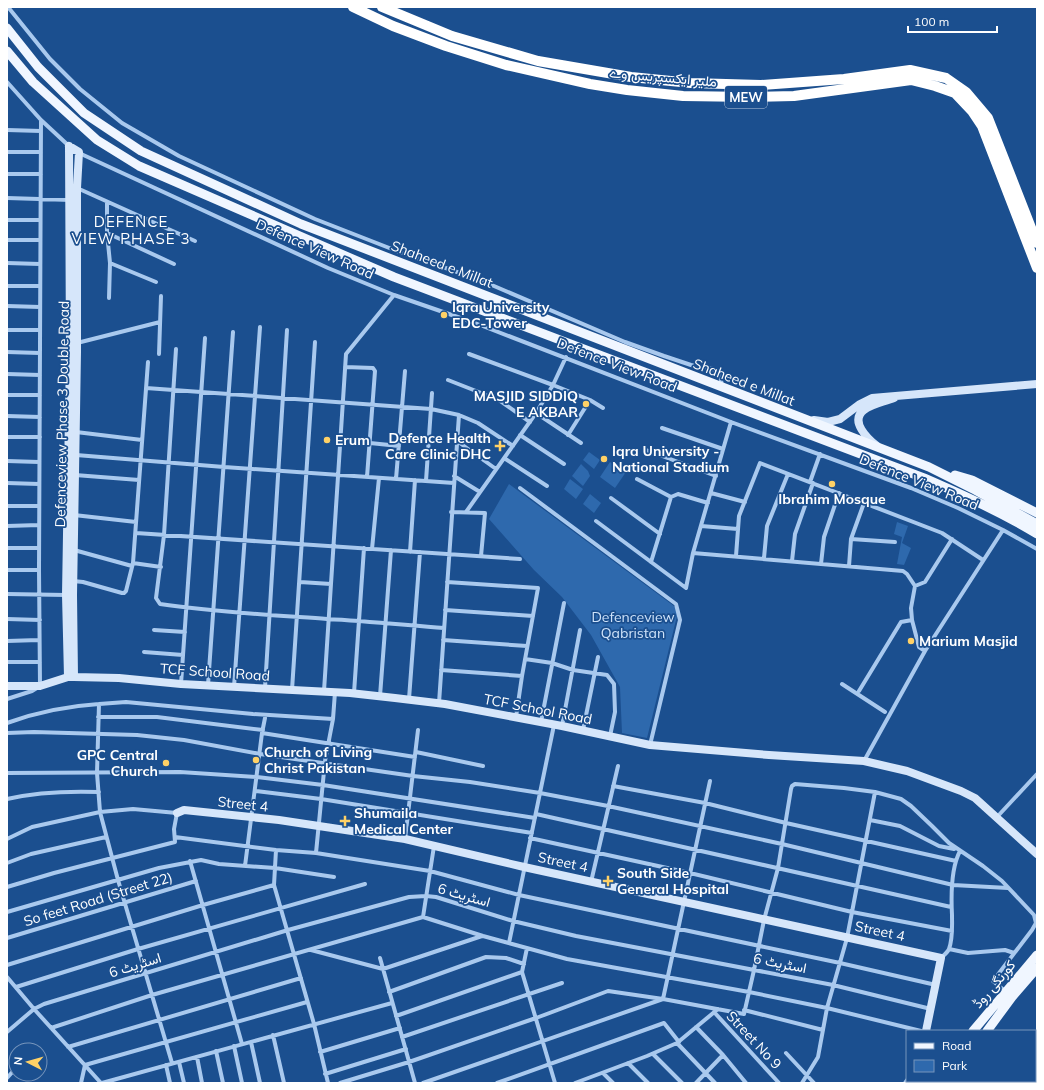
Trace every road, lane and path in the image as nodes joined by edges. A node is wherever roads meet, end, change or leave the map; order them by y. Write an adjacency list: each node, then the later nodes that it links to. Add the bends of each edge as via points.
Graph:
1 (8, 7): 65 (street, via 50,59 80,89 122,123 179,156 315,219 480,280 644,349 691,365 713,369 720,374)
2 (353, 7): 32 (highway, ملیر ایکسپریس وے / MEW, via 393,26 506,65 627,90 683,96 794,96 912,80 955,93 982,126)
3 (382, 7): 27 (highway, ملیر ایکسپریس وے / MEW, via 452,36 531,59 631,77 691,83 761,85 844,79 910,70 946,78 966,92 988,118)
4 (7, 28): 65 (main road, Shaheed e Millat, via 38,67 84,113 141,151 300,224)
5 (7, 51): 162 (main road, Shaheed e Millat, via 33,82 97,140 138,166 394,277 924,478)
6 (7, 82): 7 (street)
7 (41, 120): 9 (street); 10 (street)
8 (7, 130): 9 (street)
9 (41, 131): 12 (street)
10 (69, 146): 13 (street); 19 (street)
11 (7, 152): 12 (street)
12 (41, 152): 15 (street)
13 (79, 152): 16 (street, Defenceview Phase 3 Double Road); 36 (street, Defence View Road, via 306,258)
14 (7, 174): 15 (street)
15 (41, 174): 18 (street)
16 (77, 188): 19 (street, Defenceview Phase 3 Double Road); 20 (street)
17 (7, 198): 18 (street)
18 (40, 198): 19 (street); 22 (street)
19 (73, 200): 49 (street, Defenceview Phase 3 Double Road); 89 (street)
20 (107, 202): 23 (street); 26 (street)
21 (7, 220): 22 (street)
22 (40, 220): 25 (street)
23 (108, 233): 29 (street); 31 (street)
24 (7, 240): 25 (street)
25 (40, 240): 30 (street)
26 (195, 241)
27 (1037, 243)
28 (7, 263): 30 (street)
29 (110, 263): 33 (street); 38 (street)
30 (40, 264): 35 (street)
31 (174, 264)
32 (1037, 268)
33 (156, 282)
34 (7, 286): 35 (street)
35 (40, 286): 40 (street)
36 (394, 295): 55 (street, Defence View Road); 57 (street, via 346,354)
37 (161, 296): 41 (street)
38 (110, 298)
39 (7, 306): 40 (street)
40 (40, 307): 44 (street)
41 (160, 322): 49 (street); 53 (street)
42 (260, 327): 72 (street)
43 (7, 330): 44 (street)
44 (40, 330): 52 (street)
45 (287, 330): 74 (street)
46 (233, 332): 68 (street)
47 (206, 338): 67 (street)
48 (315, 342): 75 (street)
49 (77, 343): 89 (street, Defenceview Phase 3 Double Road)
50 (176, 349): 66 (street)
51 (7, 352): 52 (street)
52 (40, 353): 60 (street)
53 (159, 354)
54 (469, 354): 63 (street)
55 (566, 357): 63 (street); 88 (street, Defence View Road)
56 (148, 362): 64 (street)
57 (345, 367): 77 (street); 78 (street, via 374,369)
58 (405, 371): 79 (street)
59 (7, 374): 60 (street)
60 (40, 375): 71 (street)
61 (448, 380): 87 (street, via 499,400)
62 (1037, 384): 73 (street)
63 (553, 385): 76 (street); 82 (street)
64 (146, 388): 66 (street); 96 (street)
65 (722, 388): 86 (main road, Shaheed e Millat)
66 (174, 390): 67 (street); 111 (street)
67 (202, 392): 68 (street); 113 (street)
68 (229, 393): 72 (street); 114 (street)
69 (432, 393): 80 (street)
70 (7, 394): 71 (street)
71 (40, 395): 85 (street)
72 (255, 395): 74 (street); 116 (street)
73 (900, 396): 86 (street, via 872,398 840,419 828,422); 103 (street, via 872,406 860,414 860,426 864,433)
74 (283, 398): 75 (street); 118 (street)
75 (311, 400): 77 (street); 119 (street)
76 (590, 400): 81 (street); 93 (street)
77 (343, 403): 78 (street); 122 (street)
78 (373, 405): 79 (street); 98 (street)
79 (402, 407): 80 (street); 100 (street)
80 (431, 408): 83 (street); 131 (street)
81 (603, 408)
82 (536, 413): 87 (street); 93 (street)
83 (459, 415): 97 (street); 101 (street, via 478,423)
84 (7, 416): 85 (street)
85 (40, 417): 95 (street)
86 (801, 418): 103 (main road, Shaheed e Millat)
87 (530, 422): 92 (street)
88 (731, 422): 102 (street); 105 (street, Defence View Road)
89 (73, 423): 91 (street, Defenceview Phase 3 Double Road); 172 (street)
90 (662, 428): 102 (street)
91 (76, 432): 96 (street); 106 (street, Defenceview Phase 3 Double Road)
92 (520, 435): 101 (street); 112 (street)
93 (568, 435): 99 (street)
94 (7, 437): 95 (street)
95 (40, 437): 110 (street)
96 (142, 440): 109 (street)
97 (457, 441): 117 (street); 123 (street)
98 (370, 443): 100 (street); 125 (street)
99 (581, 443)
100 (398, 446): 127 (street)
101 (513, 446): 107 (street)
102 (723, 449): 124 (street)
103 (881, 449): 115 (main road, Shaheed e Millat)
104 (646, 450): 124 (street)
105 (820, 454): 133 (street); 159 (street, Defence View Road, via 911,488)
106 (76, 455): 109 (street); 121 (street, Defenceview Phase 3 Double Road)
107 (504, 458): 117 (street); 136 (street)
108 (7, 461): 110 (street)
109 (140, 461): 111 (street); 129 (street)
110 (40, 462): 135 (street)
111 (168, 463): 113 (street); 163 (street)
112 (564, 464)
113 (196, 465): 114 (street); 164 (street)
114 (224, 467): 116 (street); 165 (street)
115 (929, 467): 150 (main road, via 972,480); 154 (main road, Shaheed e Millat)
116 (250, 469): 118 (street); 168 (street)
117 (496, 470): 138 (street)
118 (279, 471): 119 (street); 169 (street)
119 (307, 473): 122 (street); 171 (street)
120 (788, 474): 133 (street); 143 (street, via 760,463); 186 (street, via 767,526)
121 (75, 475): 129 (street); 151 (street, Defenceview Phase 3 Double Road)
122 (338, 475): 125 (street); 173 (street)
123 (454, 476): 132 (street); 138 (street)
124 (716, 476): 139 (street)
125 (367, 477): 126 (street)
126 (379, 478): 127 (street); 177 (street)
127 (396, 479): 130 (street)
128 (637, 479): 141 (street)
129 (140, 480): 153 (street)
130 (416, 480): 131 (street); 180 (street)
131 (426, 481): 132 (street)
132 (454, 483): 148 (street)
133 (811, 483): 140 (street); 189 (street, via 795,534)
134 (7, 484): 135 (street)
135 (39, 484): 147 (street)
136 (547, 486)
137 (520, 488): 274 (street, via 676,604 680,620)
138 (480, 492): 149 (street)
139 (711, 493): 143 (street); 144 (street)
140 (839, 493): 145 (street); 192 (street, via 824,537)
141 (671, 497): 144 (street, via 678,494); 161 (street)
142 (611, 498): 161 (street)
143 (745, 502): 158 (street)
144 (708, 503): 157 (street)
145 (864, 503): 166 (street); 167 (street)
146 (7, 506): 147 (street)
147 (39, 506): 155 (street)
148 (451, 512): 149 (street); 183 (street)
149 (466, 512): 184 (street, via 485,512)
150 (1037, 513)
151 (74, 515): 153 (street); 172 (street, Defenceview Phase 3 Double Road)
152 (596, 521): 190 (street)
153 (136, 522): 160 (street)
154 (1037, 524)
155 (39, 525): 156 (street); 175 (street)
156 (7, 526)
157 (701, 526): 158 (street); 182 (street)
158 (738, 529): 185 (street)
159 (1003, 530): 178 (street, Defence View Road); 188 (street)
160 (136, 533): 163 (street); 191 (street)
161 (660, 534): 190 (street)
162 (1037, 534)
163 (164, 535): 164 (street); 194 (street)
164 (192, 537): 165 (street); 206 (street)
165 (219, 539): 168 (street); 207 (street)
166 (851, 539): 170 (street); 193 (street)
167 (952, 539): 188 (street); 201 (street, via 925,582)
168 (245, 540): 169 (street); 209 (street)
169 (274, 542): 171 (street); 210 (street)
170 (895, 542)
171 (302, 544): 173 (street); 198 (street)
172 (71, 546): 191 (street); 197 (street, Defenceview Phase 3 Double Road); 204 (street)
173 (333, 546): 176 (street); 200 (street)
174 (7, 548): 175 (street)
175 (39, 548): 196 (street)
176 (364, 548): 177 (street); 217 (street)
177 (372, 549): 179 (street)
178 (1037, 549)
179 (391, 550): 180 (street); 218 (street)
180 (410, 552): 181 (street)
181 (420, 552): 183 (street); 219 (street)
182 (693, 553): 185 (street); 190 (street, via 686,588)
183 (448, 554): 184 (street); 199 (street)
184 (481, 556): 187 (street)
185 (736, 556): 186 (street)
186 (764, 558): 189 (street)
187 (520, 559)
188 (983, 560): 228 (street)
189 (792, 561): 192 (street)
190 (652, 562)
191 (133, 564): 194 (street); 197 (street, via 124,593)
192 (821, 564): 193 (street)
193 (849, 566): 201 (street, via 903,571)
194 (161, 567): 206 (street, via 157,602)
195 (7, 570): 196 (street)
196 (39, 570): 203 (street)
197 (73, 581): 204 (street, Defenceview Phase 3 Double Road)
198 (300, 582): 200 (street); 212 (street)
199 (447, 582): 208 (street); 211 (street, via 538,588)
200 (331, 584): 214 (street)
201 (915, 586): 216 (street, via 911,608)
202 (7, 594): 203 (street)
203 (39, 595): 204 (street); 215 (street)
204 (69, 595): 240 (street, Defenceview Phase 3 Double Road)
205 (564, 603): 235 (street)
206 (186, 608): 207 (street); 223 (street)
207 (214, 610): 209 (street); 245 (street)
208 (445, 610): 211 (street); 220 (street)
209 (240, 613): 210 (street); 246 (street)
210 (270, 616): 212 (street); 247 (street)
211 (533, 616): 227 (street)
212 (298, 617): 214 (street); 248 (street)
213 (7, 619): 215 (street)
214 (328, 619): 217 (street); 249 (street)
215 (40, 620): 224 (street)
216 (912, 620): 228 (street, via 919,647); 250 (street, via 901,622)
217 (359, 622): 218 (street); 251 (street)
218 (386, 624): 219 (street); 253 (street)
219 (415, 626): 220 (street); 255 (street)
220 (444, 628): 225 (street)
221 (154, 630): 223 (street)
222 (580, 630): 237 (street)
223 (185, 632): 230 (street)
224 (40, 640): 226 (street); 234 (street)
225 (443, 640): 227 (street); 236 (street)
226 (7, 641)
227 (527, 646): 232 (street)
228 (925, 651): 277 (street)
229 (144, 652): 230 (street)
230 (183, 655): 241 (street)
231 (598, 657): 238 (street)
232 (525, 659): 235 (street); 239 (street)
233 (7, 662): 234 (street)
234 (40, 662): 244 (street)
235 (552, 663): 237 (street); 263 (street)
236 (441, 670): 239 (street); 256 (street)
237 (572, 670): 238 (street); 265 (street)
238 (595, 674): 268 (street); 272 (street, via 606,675 614,684 615,712)
239 (522, 676): 261 (street)
240 (71, 677): 241 (street, TCF School Road, via 119,678); 244 (street, TCF School Road)
241 (181, 684): 245 (street, TCF School Road)
242 (842, 684): 258 (street)
243 (7, 686): 244 (street, TCF School Road)
244 (40, 686): 254 (street)
245 (208, 686): 246 (street, TCF School Road)
246 (234, 687): 247 (street, TCF School Road)
247 (265, 688): 248 (street, TCF School Road)
248 (292, 690): 249 (street, TCF School Road)
249 (324, 691): 252 (street, TCF School Road)
250 (859, 691)
251 (354, 693): 252 (street, TCF School Road); 253 (street, TCF School Road)
252 (335, 696): 262 (street)
253 (380, 696): 255 (street, TCF School Road)
254 (7, 699)
255 (409, 699): 256 (street, TCF School Road)
256 (438, 703): 261 (street, TCF School Road)
257 (98, 704): 259 (street); 262 (street, via 126,702); 264 (street, via 54,709)
258 (885, 712)
259 (98, 717): 269 (street, via 157,717); 271 (street)
260 (265, 718): 269 (street)
261 (516, 718): 263 (street, TCF School Road)
262 (333, 719): 273 (street)
263 (540, 722): 266 (street, TCF School Road)
264 (7, 723)
265 (562, 726): 266 (street, TCF School Road); 268 (street, TCF School Road)
266 (553, 727): 292 (street)
267 (418, 730): 276 (street)
268 (583, 730): 272 (street, TCF School Road)
269 (262, 732): 273 (street); 275 (street)
270 (7, 733): 271 (street)
271 (98, 734): 275 (street, via 176,739); 282 (street)
272 (610, 736): 274 (street, TCF School Road)
273 (329, 743): 276 (street); 278 (street)
274 (650, 745): 277 (street, TCF School Road)
275 (260, 754): 278 (street); 285 (street)
276 (415, 754): 279 (street); 284 (street)
277 (864, 761): 302 (street, TCF School Road, via 907,771 961,791 975,798)
278 (325, 763): 284 (street); 287 (street)
279 (483, 766)
280 (618, 766): 288 (street)
281 (7, 773): 282 (street)
282 (97, 773): 285 (street, via 180,772); 290 (street)
283 (1037, 774): 302 (street)
284 (413, 776): 292 (street); 293 (street)
285 (257, 777): 287 (street); 289 (street)
286 (710, 781): 296 (street)
287 (323, 785): 293 (street); 295 (street)
288 (613, 786): 296 (street); 297 (street)
289 (256, 791): 295 (street); 303 (street)
290 (99, 792): 294 (street, via 33,794); 298 (street)
291 (875, 792): 304 (street); 305 (street, via 794,784); 321 (street, via 901,799)
292 (540, 793): 297 (street); 301 (street)
293 (411, 798): 300 (street); 301 (street)
294 (7, 799)
295 (321, 799): 300 (street); 306 (street)
296 (705, 803): 305 (street); 307 (street)
297 (608, 806): 307 (street); 308 (street)
298 (100, 812): 299 (street, via 133,809); 310 (street); 313 (street, via 32,826)
299 (177, 813): 303 (street, Street 4, via 184,810); 311 (street)
300 (409, 813): 309 (street); 314 (street)
301 (535, 816): 308 (street); 309 (street)
302 (997, 817): 324 (street, TCF School Road)
303 (252, 818): 306 (street, Street 4); 318 (street)
304 (870, 820): 315 (street); 321 (street, via 900,826 939,846)
305 (786, 823): 315 (street); 316 (street)
306 (319, 826): 314 (street, Street 4); 322 (street)
307 (700, 826): 316 (street); 320 (street)
308 (603, 829): 320 (street); 323 (street)
309 (532, 833): 312 (street)
310 (106, 837): 325 (street); 328 (street, via 48,850)
311 (175, 837): 318 (street); 325 (street, via 175,842)
312 (530, 838): 323 (street); 331 (street)
313 (7, 839)
314 (405, 839): 317 (street, Street 4)
315 (866, 840): 327 (street); 329 (street)
316 (782, 844): 329 (street); 333 (street)
317 (434, 846): 331 (street, Street 4); 334 (street)
318 (248, 847): 319 (street); 330 (street)
319 (276, 850): 322 (street); 332 (street)
320 (695, 850): 333 (street); 335 (street)
321 (959, 850): 327 (street); 345 (street, via 983,866)
322 (316, 853): 334 (street)
323 (598, 853): 335 (street); 339 (street)
324 (1037, 854)
325 (112, 858): 337 (street); 344 (street)
326 (190, 861): 330 (street); 337 (street); 338 (street)
327 (956, 861): 343 (street)
328 (7, 863)
329 (862, 863): 342 (street); 343 (street)
330 (245, 866): 332 (street)
331 (524, 867): 339 (street, Street 4); 347 (street)
332 (275, 868): 336 (street); 341 (street)
333 (778, 868): 342 (street); 346 (street)
334 (430, 871): 347 (street); 348 (street)
335 (690, 873): 346 (street); 350 (street)
336 (334, 877)
337 (118, 880): 349 (street); 354 (street)
338 (196, 881): 349 (street, So feet Road (Street 22)); 351 (street)
339 (591, 882): 350 (street, Street 4)
340 (365, 884): 353 (street)
341 (274, 885): 351 (street); 353 (street)
342 (857, 885): 352 (street); 355 (street)
343 (953, 886): 345 (street); 352 (street)
344 (7, 887)
345 (1008, 888): 374 (street, via 1029,909 1036,923)
346 (771, 892): 355 (street); 357 (street)
347 (519, 895): 358 (street); 361 (street)
348 (426, 896): 356 (street); 358 (street, اسٹریٹ 6); 362 (street, اسٹریٹ 6, via 408,898)
349 (124, 902): 359 (street); 365 (street, So feet Road (Street 22))
350 (684, 902): 357 (street, Street 4); 361 (street)
351 (203, 904): 359 (street); 360 (street)
352 (952, 907): 363 (street)
353 (281, 908): 360 (street); 362 (street)
354 (7, 912)
355 (852, 912): 363 (street); 366 (street)
356 (423, 916): 364 (street); 372 (street)
357 (764, 920): 366 (street, Street 4); 368 (street)
358 (513, 921): 367 (street); 376 (street, اسٹریٹ 6)
359 (131, 926): 370 (street); 381 (street)
360 (210, 929): 370 (street); 373 (street)
361 (678, 929): 368 (street); 376 (street)
362 (288, 930): 373 (street, اسٹریٹ 6); 375 (street)
363 (952, 931): 371 (street)
364 (483, 936): 367 (street); 384 (street)
365 (7, 938)
366 (846, 938): 379 (street, Street 4); 380 (street)
367 (509, 943): 369 (street)
368 (758, 946): 380 (street); 385 (street)
369 (527, 948): 382 (street); 390 (street, via 567,959)
370 (138, 949): 387 (street); 395 (street)
371 (949, 949): 374 (street, via 968,954 1005,950); 379 (street)
372 (310, 950): 375 (street); 384 (street)
373 (217, 952): 387 (street, اسٹریٹ 6); 388 (street)
374 (1014, 953): 398 (street, via 993,981)
375 (294, 954): 388 (street); 391 (street)
376 (673, 955): 385 (street, اسٹریٹ 6); 390 (street)
377 (1037, 955): 398 (main road, کورنگی روڈ)
378 (380, 958): 384 (street)
379 (941, 958): 394 (street)
380 (840, 963): 393 (street); 394 (street)
381 (7, 964)
382 (524, 964): 386 (street); 396 (street, via 506,958 486,957)
383 (1037, 968): 423 (main road, کورنگی روڈ)
384 (383, 969): 396 (street)
385 (754, 970): 393 (street, اسٹریٹ 6); 397 (street)
386 (522, 972): 399 (street); 411 (street)
387 (145, 973): 400 (street); 406 (street, اسٹریٹ 6)
388 (223, 974): 400 (street); 401 (street)
389 (7, 977): 395 (street)
390 (668, 977): 397 (street); 402 (street)
391 (301, 978): 401 (street); 403 (street)
392 (562, 984): 399 (street)
393 (834, 985): 405 (street); 408 (street, اسٹریٹ 6)
394 (936, 985): 408 (street)
395 (16, 987): 406 (street)
396 (389, 992): 404 (street)
397 (749, 992): 405 (street); 409 (street)
398 (1005, 992): 422 (main road, کورنگی روڈ)
399 (529, 994): 412 (street); 426 (street)
400 (152, 995): 413 (street); 417 (street)
401 (230, 999): 413 (street); 414 (street)
402 (663, 999): 407 (street); 412 (street, via 608,991); 427 (street)
403 (307, 1002): 414 (street); 415 (street)
404 (392, 1003): 411 (street); 415 (street)
405 (827, 1008): 419 (street); 420 (street)
406 (34, 1009): 417 (street); 424 (street, اسٹریٹ 6)
407 (718, 1009): 409 (street, via 744,1014); 410 (street)
408 (930, 1009): 421 (street)
409 (744, 1010): 419 (street)
410 (714, 1012): 416 (street); 475 (street, Street No 9)
411 (396, 1016): 418 (street)
412 (536, 1018): 427 (street); 442 (street)
413 (159, 1020): 428 (street); 432 (street)
414 (236, 1022): 428 (street); 431 (street)
415 (314, 1024): 425 (street); 436 (street)
416 (696, 1027): 430 (street); 439 (street)
417 (51, 1028): 432 (street)
418 (400, 1028): 426 (street); 436 (street)
419 (823, 1030): 451 (street, via 818,1057)
420 (917, 1030)
421 (926, 1030)
422 (974, 1030)
423 (988, 1030)
424 (7, 1032)
425 (273, 1036): 429 (street); 461 (street)
426 (402, 1037): 434 (street)
427 (542, 1041): 447 (street); 465 (street)
428 (166, 1042): 443 (street); 445 (street)
429 (251, 1042): 431 (street); 460 (street)
430 (678, 1043): 438 (street); 447 (street, via 664,1024); 449 (street)
431 (242, 1044): 433 (street)
432 (68, 1046): 445 (street)
433 (234, 1046): 435 (street); 459 (street)
434 (406, 1049): 442 (street); 450 (street)
435 (216, 1051): 440 (street); 458 (street)
436 (320, 1052): 450 (street)
437 (786, 1053): 451 (street)
438 (653, 1054): 444 (street); 471 (street)
439 (723, 1055): 449 (street); 474 (street)
440 (197, 1057): 441 (street); 457 (street)
441 (179, 1062): 443 (street); 456 (street)
442 (409, 1062): 463 (street); 464 (street)
443 (172, 1063): 446 (street)
444 (628, 1063): 448 (street); 470 (street)
445 (85, 1065): 452 (street); 454 (street)
446 (166, 1065): 452 (street); 455 (street)
447 (549, 1065): 466 (street); 467 (street)
448 (603, 1072): 453 (street); 469 (street)
449 (705, 1072): 472 (street); 473 (street)
450 (325, 1074): 462 (street)
451 (807, 1076): 476 (street); 477 (street)
452 (100, 1082)
453 (581, 1082): 468 (street)
454 (81, 1083)
455 (170, 1083)
456 (184, 1083)
457 (202, 1083)
458 (223, 1083)
459 (242, 1083)
460 (260, 1083)
461 (284, 1083)
462 (328, 1083)
463 (340, 1083)
464 (415, 1083)
465 (423, 1083)
466 (497, 1083)
467 (555, 1083)
468 (575, 1083)
469 (613, 1083)
470 (648, 1083)
471 (682, 1083)
472 (696, 1083)
473 (715, 1083)
474 (746, 1083)
475 (779, 1083)
476 (802, 1083)
477 (814, 1083)

